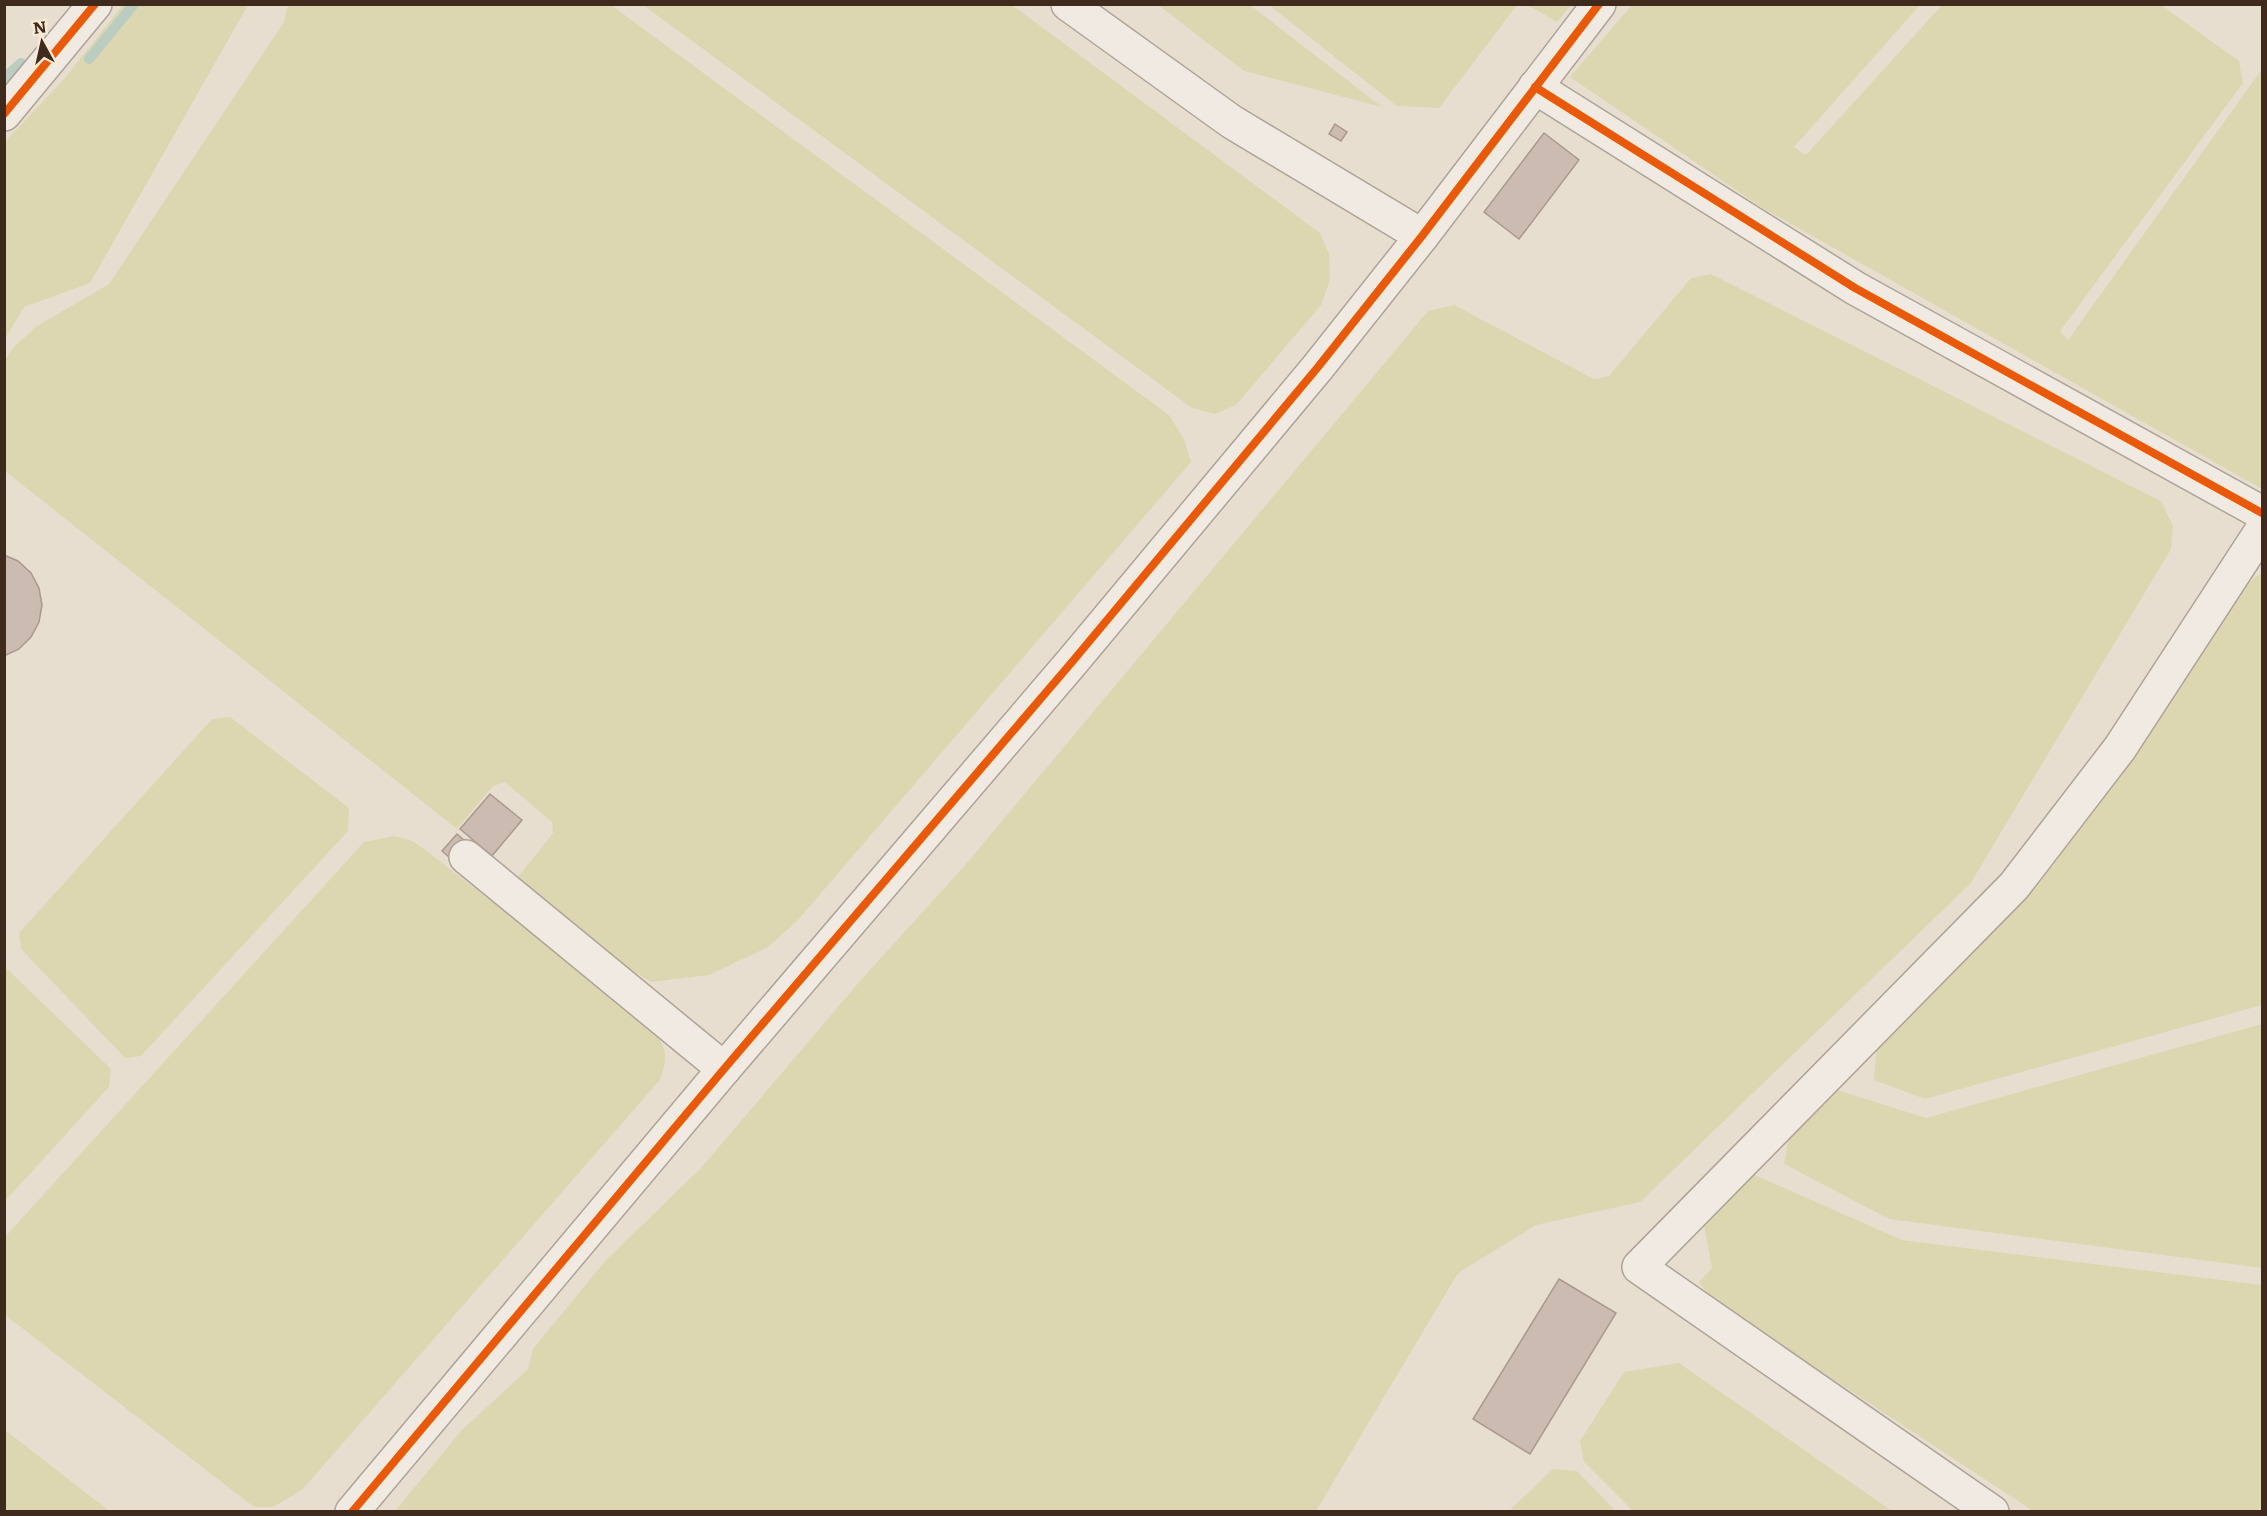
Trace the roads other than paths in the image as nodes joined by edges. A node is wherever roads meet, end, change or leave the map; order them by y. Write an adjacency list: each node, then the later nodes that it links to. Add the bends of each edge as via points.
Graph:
1 (95, 4): 5 (street)
2 (1068, 4): 6 (street, via 1232,122)
3 (1599, 4): 4 (street)
4 (1535, 87): 6 (street); 7 (street, via 1855,288)
5 (4, 114)
6 (1422, 236): 10 (street, via 1072,662)
7 (2262, 513)
8 (2262, 530): 12 (street, via 2120,748 2014,886 1639,1267)
9 (466, 857): 10 (street)
10 (724, 1069): 11 (street)
11 (352, 1512)
12 (1992, 1512)

